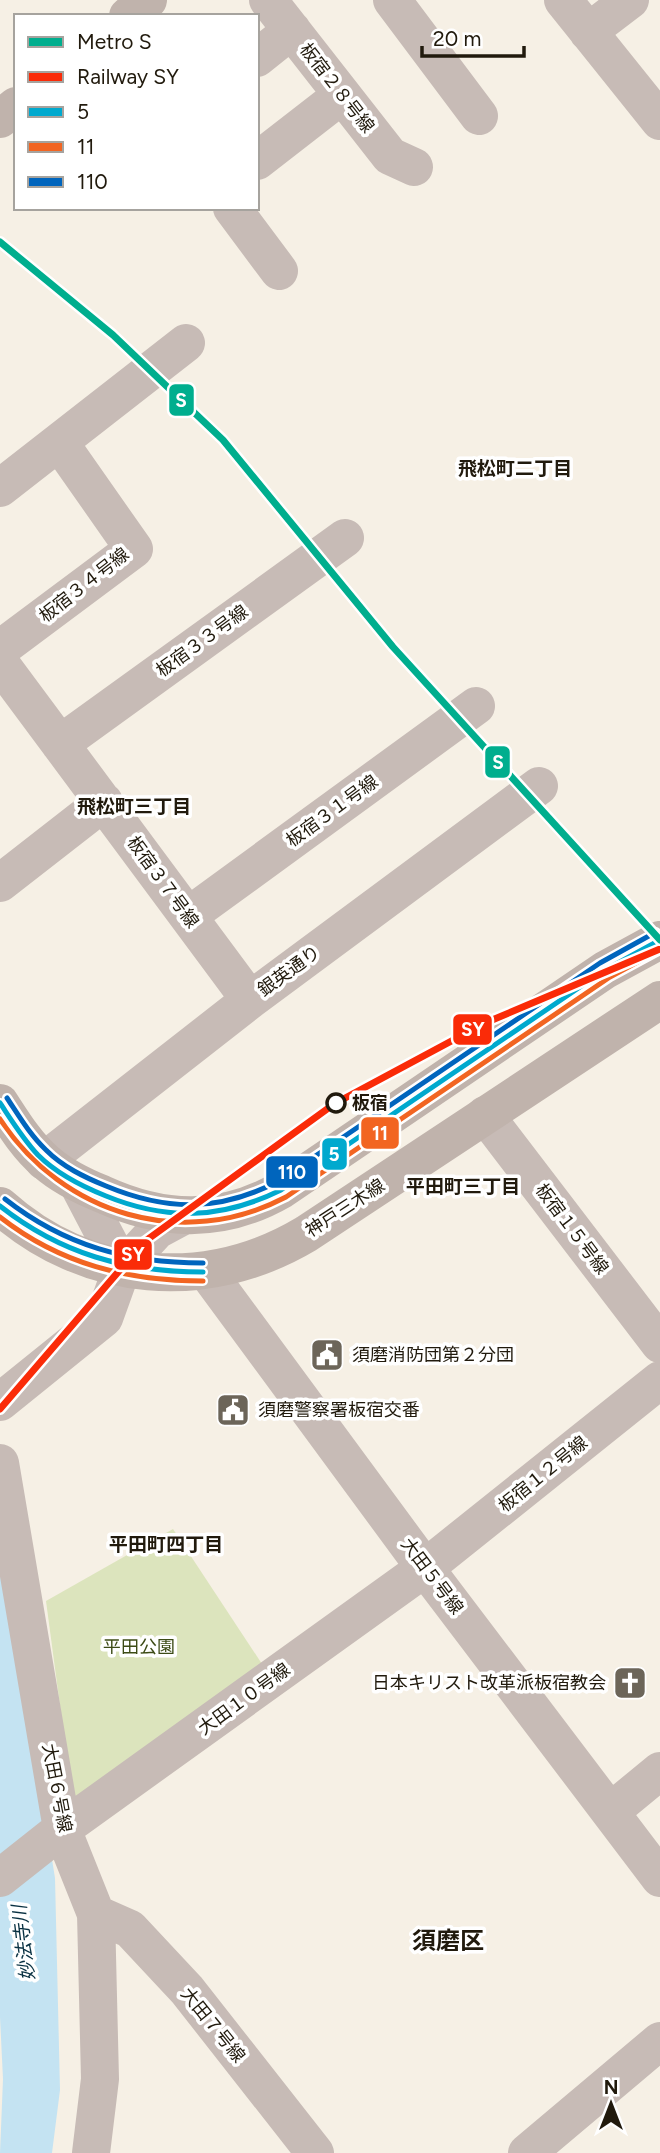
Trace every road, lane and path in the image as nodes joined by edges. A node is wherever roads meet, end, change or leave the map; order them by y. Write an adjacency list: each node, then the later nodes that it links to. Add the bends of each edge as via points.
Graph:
1 (148, 0): 6 (main road)
2 (268, 0): 7 (street, 板宿２８号線)
3 (392, 0): 12 (street)
4 (563, 0): 8 (street)
5 (630, 0): 8 (street)
6 (130, 14)
7 (292, 30): 9 (street); 10 (street, 板宿２８号線)
8 (588, 32): 14 (street)
9 (259, 56)
10 (342, 95): 15 (street); 16 (street, 板宿２８号線, via 390,156)
11 (14, 108): 13 (main road)
12 (480, 116)
13 (0, 119)
14 (660, 121)
15 (259, 159)
16 (414, 167)
17 (233, 210): 18 (street)
18 (279, 271)
19 (186, 343): 20 (street)
20 (59, 442): 21 (street); 23 (street, 板宿３４号線, via 134,549)
21 (6, 471)
22 (345, 538): 26 (street, 板宿３３号線)
23 (0, 649)
24 (0, 663): 26 (street, 板宿３７号線)
25 (476, 706): 30 (street, 板宿３１号線)
26 (60, 744): 28 (street, 板宿３７号線)
27 (538, 786): 32 (street, 銀英通り)
28 (104, 802): 29 (street); 30 (street, 板宿３７号線)
29 (0, 883)
30 (188, 916): 32 (street, 板宿３７号線)
31 (660, 940): 39 (main road, via 606,970 258,1203 209,1216)
32 (250, 1000): 36 (street, 銀英通り)
33 (660, 1000): 35 (main road, 神戸三木線)
34 (0, 1103): 36 (main road)
35 (485, 1115): 41 (main road, 神戸三木線, via 277,1251); 42 (street, 板宿１５号線)
36 (44, 1161): 37 (main road)
37 (78, 1184): 39 (main road, via 134,1209); 40 (street)
38 (0, 1206): 40 (main road, 神戸三木線, via 61,1248)
39 (183, 1216): 40 (street, via 158,1230)
40 (122, 1268): 41 (main road, 神戸三木線); 44 (street, via 104,1318)
41 (207, 1272): 46 (street, 大田５号線)
42 (660, 1344)
43 (657, 1388): 46 (street, 板宿１２号線)
44 (0, 1402)
45 (0, 1462): 49 (street, 大田６号線)
46 (425, 1568): 48 (street, 大田５号線); 49 (street, 大田１０号線)
47 (660, 1771): 48 (street)
48 (610, 1812): 51 (street, 大田５号線)
49 (62, 1829): 50 (street, 大田１０号線); 52 (street, 大田６号線)
50 (0, 1878)
51 (660, 1878)
52 (96, 1914): 54 (street, 大田６号線, via 100,2079); 55 (street, 大田７号線, via 130,1930 187,1990)
53 (660, 2041): 56 (street)
54 (92, 2153)
55 (315, 2153)
56 (527, 2153)

